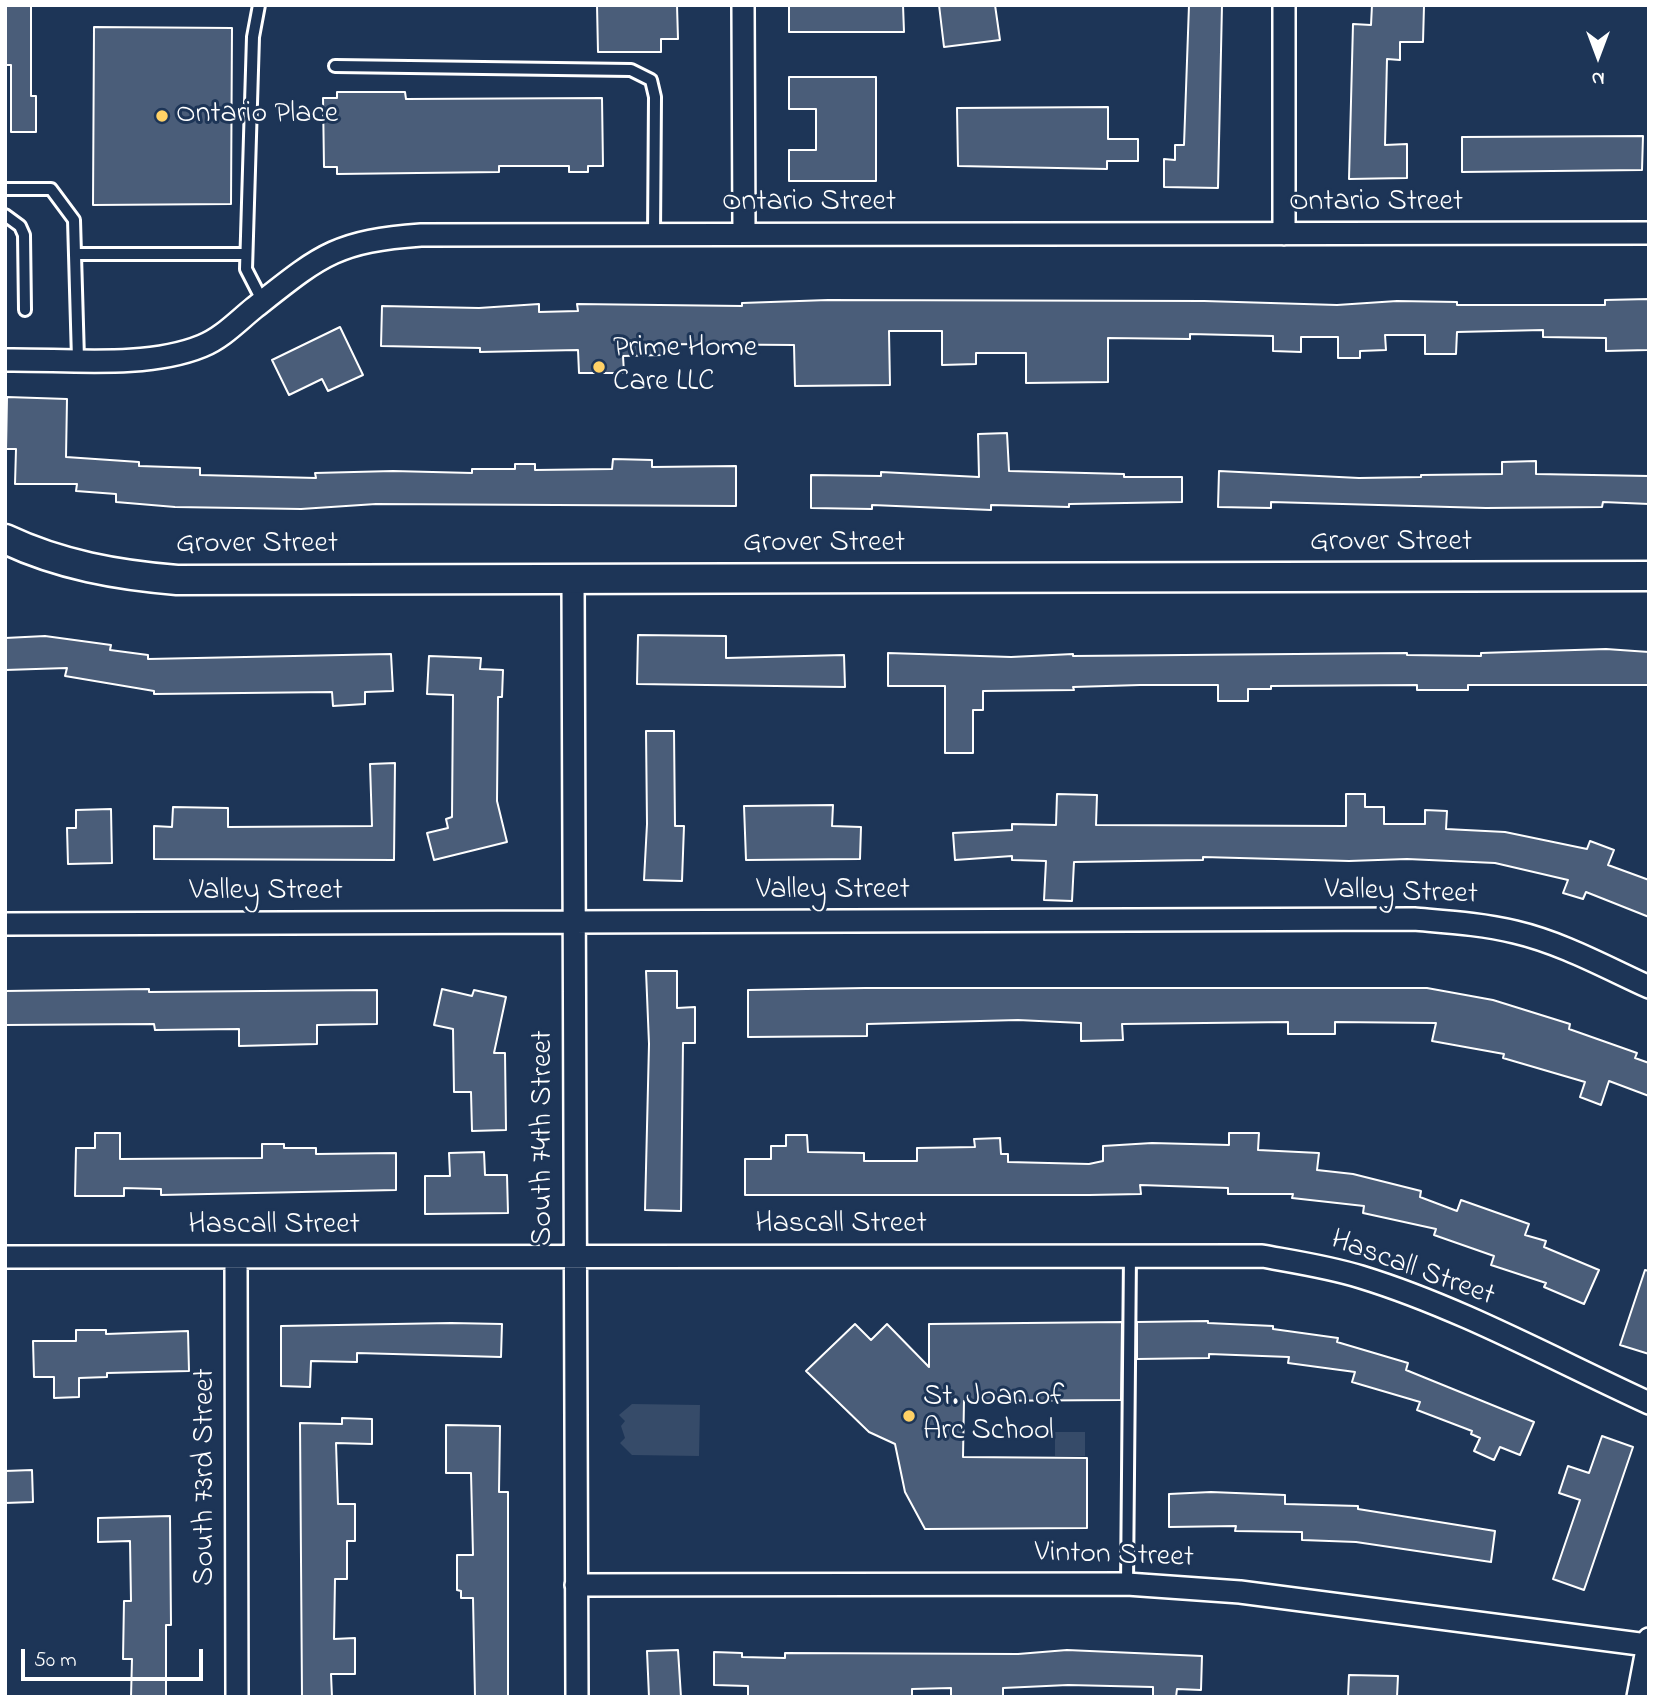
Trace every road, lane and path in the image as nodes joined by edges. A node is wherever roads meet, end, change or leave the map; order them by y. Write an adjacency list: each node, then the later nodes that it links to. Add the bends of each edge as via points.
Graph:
1 (259, 5): 12 (lane, via 253,37)
2 (743, 5): 9 (street)
3 (1284, 5): 10 (street)
4 (334, 66): 8 (lane, via 631,70 651,80 655,97)
5 (5, 189): 11 (lane, via 51,189 74,220)
6 (5, 215): 14 (lane, via 24,234)
7 (1649, 233): 10 (street, Ontario Street)
8 (654, 234): 9 (street, Ontario Street); 13 (street, Ontario Street, via 421,235 368,240 322,257)
9 (744, 234): 10 (street, Ontario Street)
10 (1284, 234)
11 (75, 254): 12 (lane); 15 (lane)
12 (247, 254): 13 (lane, via 247,269)
13 (263, 302): 15 (street, Ontario Street, via 216,339 179,354)
14 (25, 310)
15 (78, 359): 16 (street, Ontario Street)
16 (5, 360)
17 (5, 538): 19 (street, Grover Street, via 110,573 177,580)
18 (1649, 576): 19 (street, Grover Street)
19 (573, 579): 20 (street, South 74th Street)
20 (575, 922): 21 (street, Valley Street); 22 (street, Valley Street, via 1414,919 1517,932); 24 (street, South 74th Street)
21 (5, 924)
22 (1649, 987)
23 (1130, 1255): 24 (street, Hascall Street); 27 (street, Hascall Street, via 1262,1256 1361,1277 1424,1300); 28 (lane)
24 (575, 1256): 26 (street, Hascall Street); 29 (street, South 74th Street)
25 (5, 1257): 26 (street, Hascall Street)
26 (236, 1257): 31 (street, South 73rd Street)
27 (1649, 1403)
28 (1128, 1584): 29 (street, Vinton Street); 30 (street, Vinton Street, via 1240,1592)
29 (576, 1585): 32 (street, South 74th Street)
30 (1648, 1642): 33 (street)
31 (237, 1697)
32 (577, 1697)
33 (1637, 1697)

